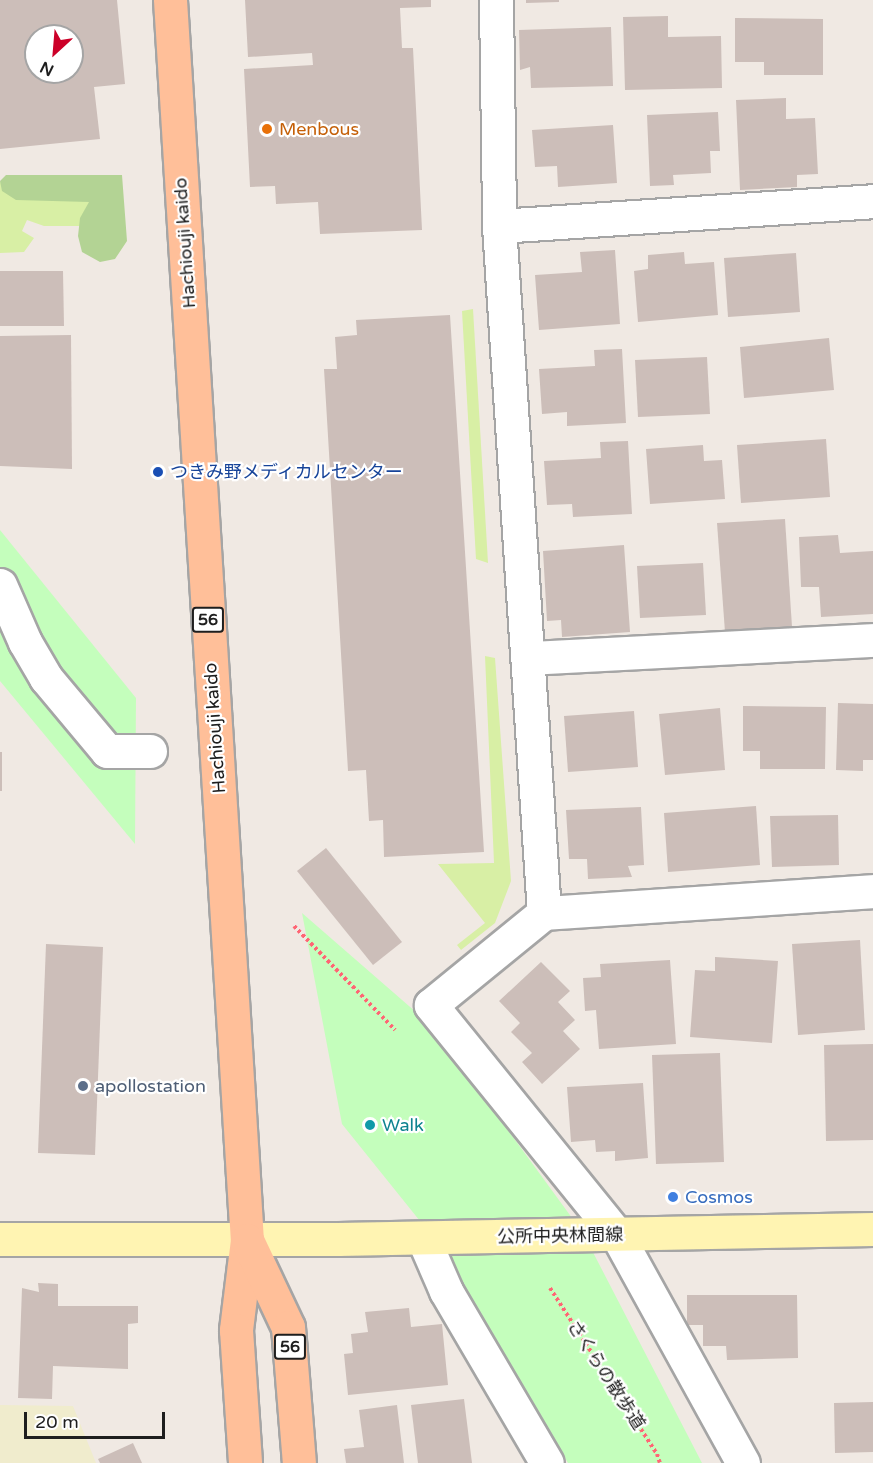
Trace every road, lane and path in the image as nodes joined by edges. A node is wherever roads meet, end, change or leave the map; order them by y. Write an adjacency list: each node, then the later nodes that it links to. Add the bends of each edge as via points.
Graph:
1 (170, 0): 15 (main road, Hachiouji kaido / 56)
2 (496, 0): 4 (street)
3 (873, 201): 4 (street)
4 (499, 226): 7 (street)
5 (0, 585): 8 (street, via 46,678 107,751)
6 (873, 640): 7 (street)
7 (529, 658): 10 (street)
8 (150, 751)
9 (873, 891): 10 (street)
10 (544, 913): 12 (street, via 431,1005)
11 (873, 1229): 12 (street, 公所中央林間線)
12 (616, 1235): 13 (street, 公所中央林間線); 21 (street)
13 (423, 1238): 15 (street, 公所中央林間線); 19 (street, via 446,1292)
14 (0, 1239): 15 (street, 公所中央林間線)
15 (248, 1240): 17 (main road, Hachiouji kaido / 56, via 236,1330); 18 (main road, Hachiouji kaido / 56, via 288,1328)
16 (550, 1288): 20 (path, さくらの散歩道)
17 (245, 1463)
18 (299, 1463)
19 (547, 1463)
20 (660, 1463)
21 (743, 1463)

